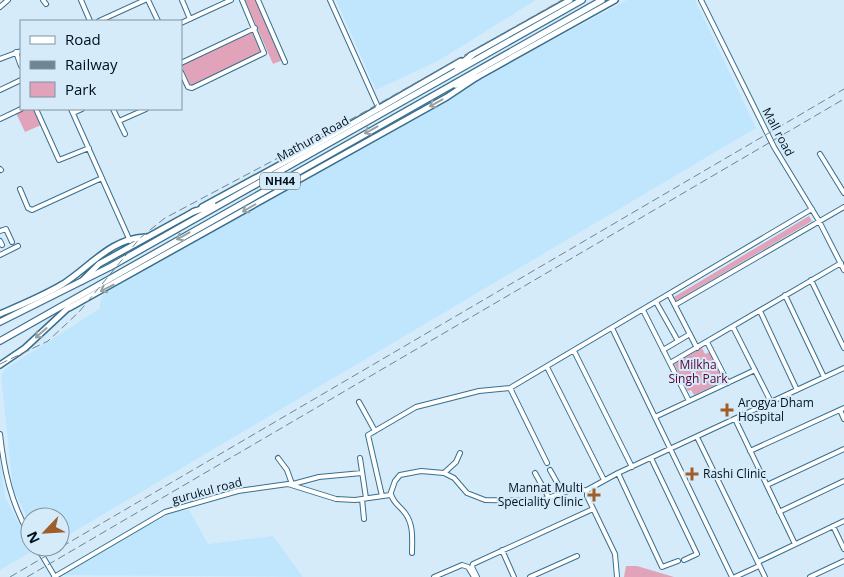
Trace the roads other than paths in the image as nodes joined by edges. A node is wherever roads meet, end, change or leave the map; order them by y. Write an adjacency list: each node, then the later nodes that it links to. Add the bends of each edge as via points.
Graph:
1 (8, 0): 14 (street)
2 (81, 0): 16 (street)
3 (147, 0): 17 (street); 18 (street)
4 (182, 0): 15 (street)
5 (231, 0): 15 (street)
6 (242, 0): 20 (street)
7 (258, 0): 25 (street)
8 (330, 0): 34 (street)
9 (570, 0): 23 (main road)
10 (582, 0): 30 (highway, Mathura Road / NH44)
11 (602, 0): 29 (highway, Mathura Road / NH44)
12 (617, 0): 29 (main road)
13 (701, 0): 49 (street, Mall road, via 774,147)
14 (0, 7)
15 (190, 18): 19 (street)
16 (90, 20)
17 (101, 20)
18 (157, 20)
19 (182, 22)
20 (255, 28): 27 (street); 28 (street, via 265,50 262,55 192,88 188,87)
21 (20, 51): 22 (street)
22 (16, 52): 24 (street); 26 (street)
23 (472, 55): 30 (highway); 34 (main road)
24 (0, 60)
25 (285, 62)
26 (20, 63)
27 (182, 63)
28 (182, 74)
29 (476, 75): 65 (highway, Mathura Road / NH44, one-way to 65, via 441,90); 68 (main road, one-way to 68, via 447,97)
30 (445, 77): 47 (highway, Mathura Road / NH44)
31 (20, 80): 32 (street)
32 (0, 90)
33 (20, 109): 39 (street)
34 (379, 109): 50 (main road)
35 (36, 110): 42 (street, via 59,160)
36 (114, 110): 40 (street)
37 (144, 110): 40 (street)
38 (72, 111): 42 (street)
39 (0, 119)
40 (119, 121): 41 (street)
41 (125, 134)
42 (89, 148): 44 (street)
43 (820, 154): 46 (street)
44 (102, 178): 45 (street, via 32,210); 54 (street)
45 (20, 189)
46 (844, 193)
47 (222, 202): 50 (highway); 62 (highway, Mathura Road / NH44)
48 (844, 207): 51 (street)
49 (812, 209): 51 (street, Mall road); 63 (street)
50 (193, 212): 53 (main road)
51 (819, 221): 59 (street, Mall road); 67 (street)
52 (0, 231): 55 (street, via 6,229)
53 (148, 237): 54 (main road); 57 (main road)
54 (129, 238): 57 (street); 71 (main road, via 98,256 61,285)
55 (12, 242)
56 (18, 246): 58 (street)
57 (132, 246): 62 (main road, via 99,264)
58 (0, 255)
59 (841, 263): 60 (street, Mall road); 61 (street)
60 (844, 270)
61 (811, 280): 64 (street); 80 (street)
62 (82, 282): 72 (highway, Mathura Road / NH44)
63 (669, 294): 66 (street); 67 (street)
64 (785, 295): 70 (street); 88 (street)
65 (73, 298): 68 (main road); 76 (highway, Mathura Road / NH44)
66 (656, 302): 69 (street); 77 (street)
67 (675, 305): 75 (street)
68 (69, 308): 84 (main road, one-way to 84, via 25,348)
69 (643, 310): 74 (street); 81 (street)
70 (760, 311): 73 (street); 91 (street)
71 (0, 314)
72 (0, 322)
73 (732, 327): 78 (street); 87 (street)
74 (612, 328): 82 (street); 96 (street)
75 (690, 334): 77 (street); 79 (street)
76 (0, 341)
77 (678, 341): 81 (street)
78 (707, 342): 79 (street); 89 (street)
79 (697, 348): 83 (street)
80 (844, 348)
81 (663, 350): 83 (street)
82 (574, 351): 85 (street); 110 (street)
83 (670, 364): 92 (street)
84 (0, 365)
85 (547, 367): 90 (street); 116 (street)
86 (844, 368): 88 (street)
87 (755, 370): 89 (street); 94 (street)
88 (824, 377): 91 (street)
89 (728, 383): 92 (street)
90 (510, 388): 99 (street, via 474,392 416,407); 109 (street)
91 (797, 390): 94 (street)
92 (688, 401): 96 (street)
93 (360, 402): 99 (street)
94 (771, 402): 97 (street)
95 (842, 409): 98 (street); 104 (street)
96 (655, 417): 103 (street)
97 (735, 419): 101 (street); 104 (street)
98 (844, 419)
99 (375, 431): 123 (street, via 368,435 367,441)
100 (0, 434): 128 (street, via 6,480)
101 (697, 437): 103 (street); 141 (street)
102 (844, 449): 119 (street)
103 (669, 450): 108 (street); 148 (street)
104 (750, 451): 119 (street)
105 (460, 453): 113 (street)
106 (278, 458): 118 (street, via 289,473)
107 (360, 458): 112 (street)
108 (651, 458): 110 (street); 138 (street, via 697,554)
109 (547, 463)
110 (632, 467): 115 (street)
111 (550, 470): 121 (street)
112 (362, 473): 118 (street, via 319,477); 124 (street)
113 (444, 473): 122 (street, via 404,473 395,481); 125 (street, via 456,480 465,492 479,499 530,502)
114 (535, 473): 125 (street)
115 (618, 473): 116 (street); 139 (street, via 662,567)
116 (604, 480): 120 (street)
117 (844, 480): 127 (street)
118 (292, 484): 124 (street, gurukul road, via 328,498); 142 (street, gurukul road, via 243,490 165,512)
119 (767, 485): 127 (street)
120 (587, 491): 121 (street, via 577,488); 126 (street)
121 (563, 493): 125 (street)
122 (391, 494): 123 (street, gurukul road); 135 (street, via 411,525)
123 (382, 496): 124 (street, gurukul road)
124 (364, 498): 129 (street)
125 (549, 498)
126 (593, 509): 134 (street); 147 (street, via 615,554)
127 (779, 512): 132 (street)
128 (20, 516)
129 (364, 519)
130 (844, 521): 131 (street)
131 (833, 526): 132 (street); 133 (street)
132 (795, 544): 141 (street)
133 (844, 549)
134 (502, 550): 144 (street, via 472,564); 145 (street)
135 (412, 553)
136 (577, 556): 146 (street)
137 (43, 557): 142 (street)
138 (684, 560)
139 (678, 561)
140 (844, 561): 150 (street)
141 (758, 564): 148 (street); 149 (street)
142 (55, 577)
143 (434, 577): 144 (street, via 462,565)
144 (476, 577)
145 (514, 577)
146 (530, 577)
147 (617, 577)
148 (733, 577)
149 (765, 577)
150 (810, 577)

